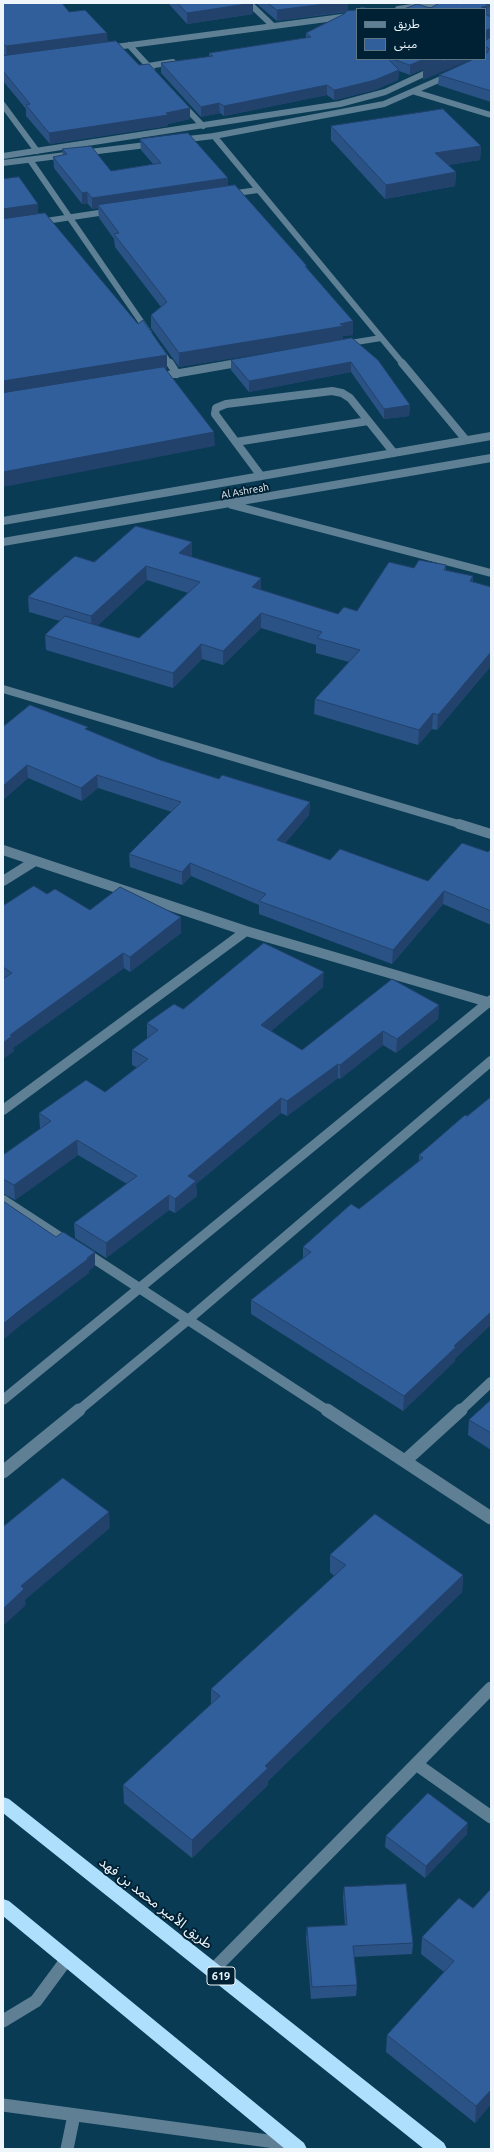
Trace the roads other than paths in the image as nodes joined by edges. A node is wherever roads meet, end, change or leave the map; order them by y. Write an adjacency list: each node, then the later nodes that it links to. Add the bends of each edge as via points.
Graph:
1 (249, 3): 6 (street)
2 (441, 4): 3 (street)
3 (407, 8)
4 (355, 15): 5 (street); 6 (street)
5 (332, 25)
6 (273, 26): 7 (street)
7 (129, 45): 8 (street); 11 (street)
8 (97, 49)
9 (454, 60): 18 (street, via 378,94 340,104)
10 (179, 62): 11 (street)
11 (148, 66): 13 (street)
12 (457, 72): 14 (street)
13 (158, 77)
14 (415, 92): 17 (street); 19 (street, via 384,104)
15 (178, 99): 18 (street)
16 (3, 105): 22 (street)
17 (491, 115)
18 (202, 126): 22 (street)
19 (214, 136): 20 (street); 26 (street)
20 (168, 142)
21 (160, 143): 24 (street)
22 (37, 151): 23 (street)
23 (3, 156)
24 (30, 160): 25 (street); 29 (street)
25 (3, 163)
26 (258, 190): 27 (street); 31 (street)
27 (219, 195)
28 (117, 210): 29 (street)
29 (70, 217): 30 (street); 34 (street)
30 (33, 222)
31 (381, 338): 32 (street); 38 (street)
32 (334, 346)
33 (256, 360): 34 (street)
34 (177, 374): 35 (street)
35 (147, 379)
36 (368, 421): 39 (street); 39 (street, via 350,398 332,391 226,404 216,408 215,414); 40 (street)
37 (491, 436): 38 (street)
38 (466, 440): 40 (street)
39 (236, 442): 42 (street)
40 (394, 453): 42 (street)
41 (491, 458): 43 (street, Al Ashreah)
42 (261, 476): 44 (street)
43 (228, 504): 45 (street, Al Ashreah); 46 (street)
44 (3, 520)
45 (3, 542)
46 (491, 573)
47 (3, 689): 48 (street)
48 (491, 834)
49 (3, 850): 50 (street)
50 (35, 861): 51 (street); 52 (street)
51 (3, 881)
52 (246, 931): 53 (street); 55 (street)
53 (490, 1002): 57 (street)
54 (491, 1061): 58 (street)
55 (3, 1110)
56 (3, 1200): 57 (street)
57 (140, 1288): 58 (street); 60 (street)
58 (189, 1319): 61 (street); 62 (street)
59 (491, 1382): 61 (street)
60 (3, 1400)
61 (405, 1461): 63 (street)
62 (3, 1472)
63 (491, 1518)
64 (491, 1688): 65 (street)
65 (416, 1764): 67 (street); 70 (street)
66 (3, 1804): 70 (highway, طريق الأمير محمد بن فهد / 619)
67 (491, 1817)
68 (3, 1906): 69 (highway)
69 (66, 1959): 71 (street, via 36,2001); 74 (highway)
70 (212, 1970): 76 (highway, طريق الأمير محمد بن فهد / 619)
71 (3, 2021)
72 (3, 2105): 73 (street)
73 (74, 2114): 74 (street); 75 (street)
74 (295, 2147)
75 (67, 2149)
76 (438, 2149)

